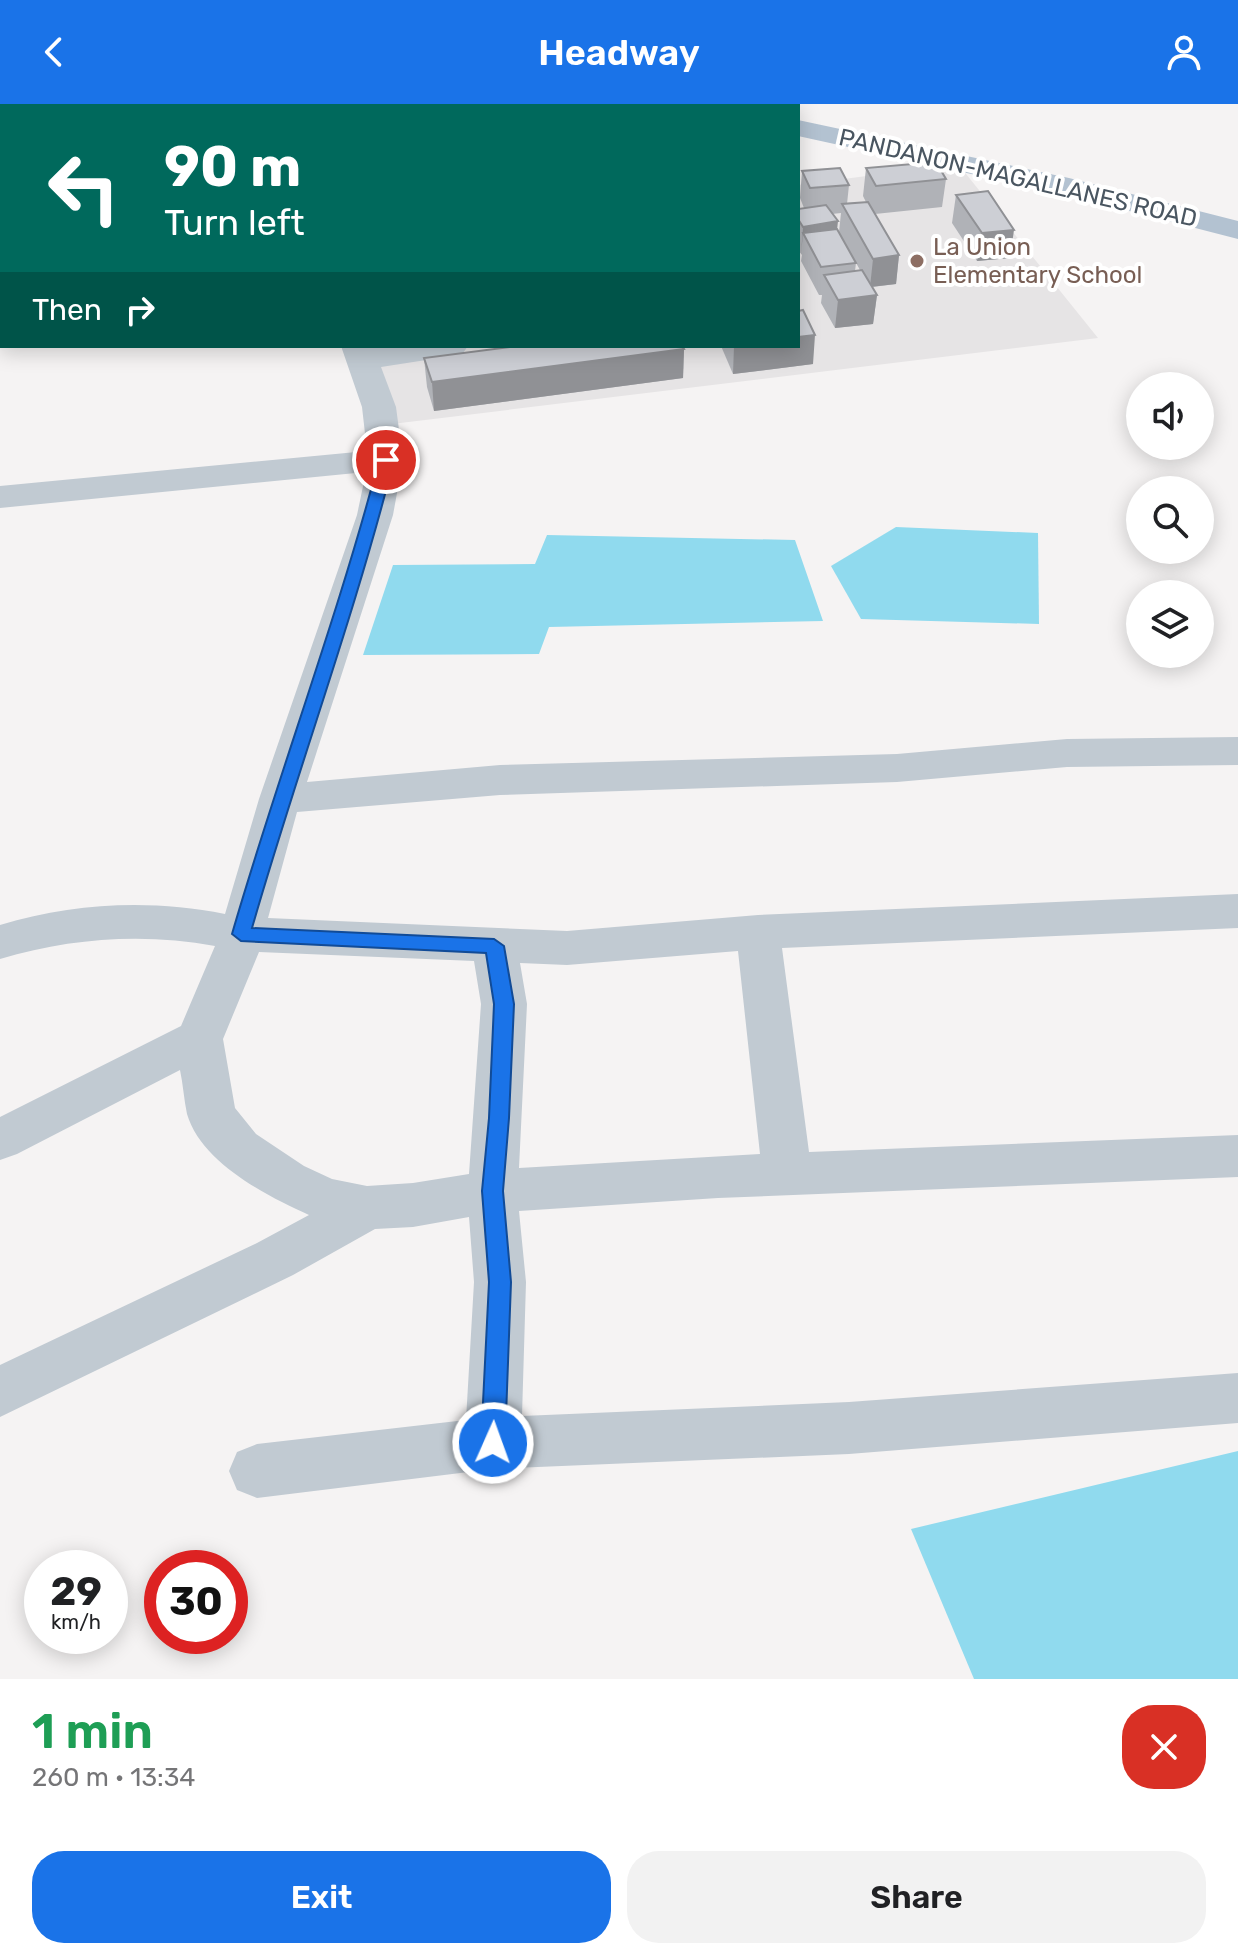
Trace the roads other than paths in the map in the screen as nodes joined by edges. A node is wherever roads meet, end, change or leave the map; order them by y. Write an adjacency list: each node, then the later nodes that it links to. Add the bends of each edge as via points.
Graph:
1 (800, 128): 2 (main road, PANDANON-MAGALLANES ROAD)
2 (1238, 230)
3 (426, 348): 4 (street)
4 (360, 353): 5 (street, via 379,407)
5 (386, 460): 6 (street); 8 (street, via 358,569)
6 (0, 497)
7 (1238, 751): 8 (street, via 1067,753 897,768 500,780)
8 (280, 799): 11 (street)
9 (1238, 911): 10 (street)
10 (758, 932): 13 (street, via 567,948); 17 (street)
11 (241, 934): 12 (street, via 167,923 81,924); 13 (street); 14 (street)
12 (0, 942)
13 (494, 946): 18 (street, via 504,1004)
14 (199, 1039): 15 (street); 19 (street, via 212,1115 239,1149 286,1181 325,1199)
15 (0, 1140)
16 (1238, 1156): 17 (street)
17 (787, 1175): 18 (street)
18 (492, 1191): 19 (street); 22 (street, via 500,1282)
19 (367, 1208): 20 (street, via 275,1259)
20 (0, 1392)
21 (1238, 1398): 22 (street, via 849,1428)
22 (493, 1443): 23 (street)
23 (257, 1471)

